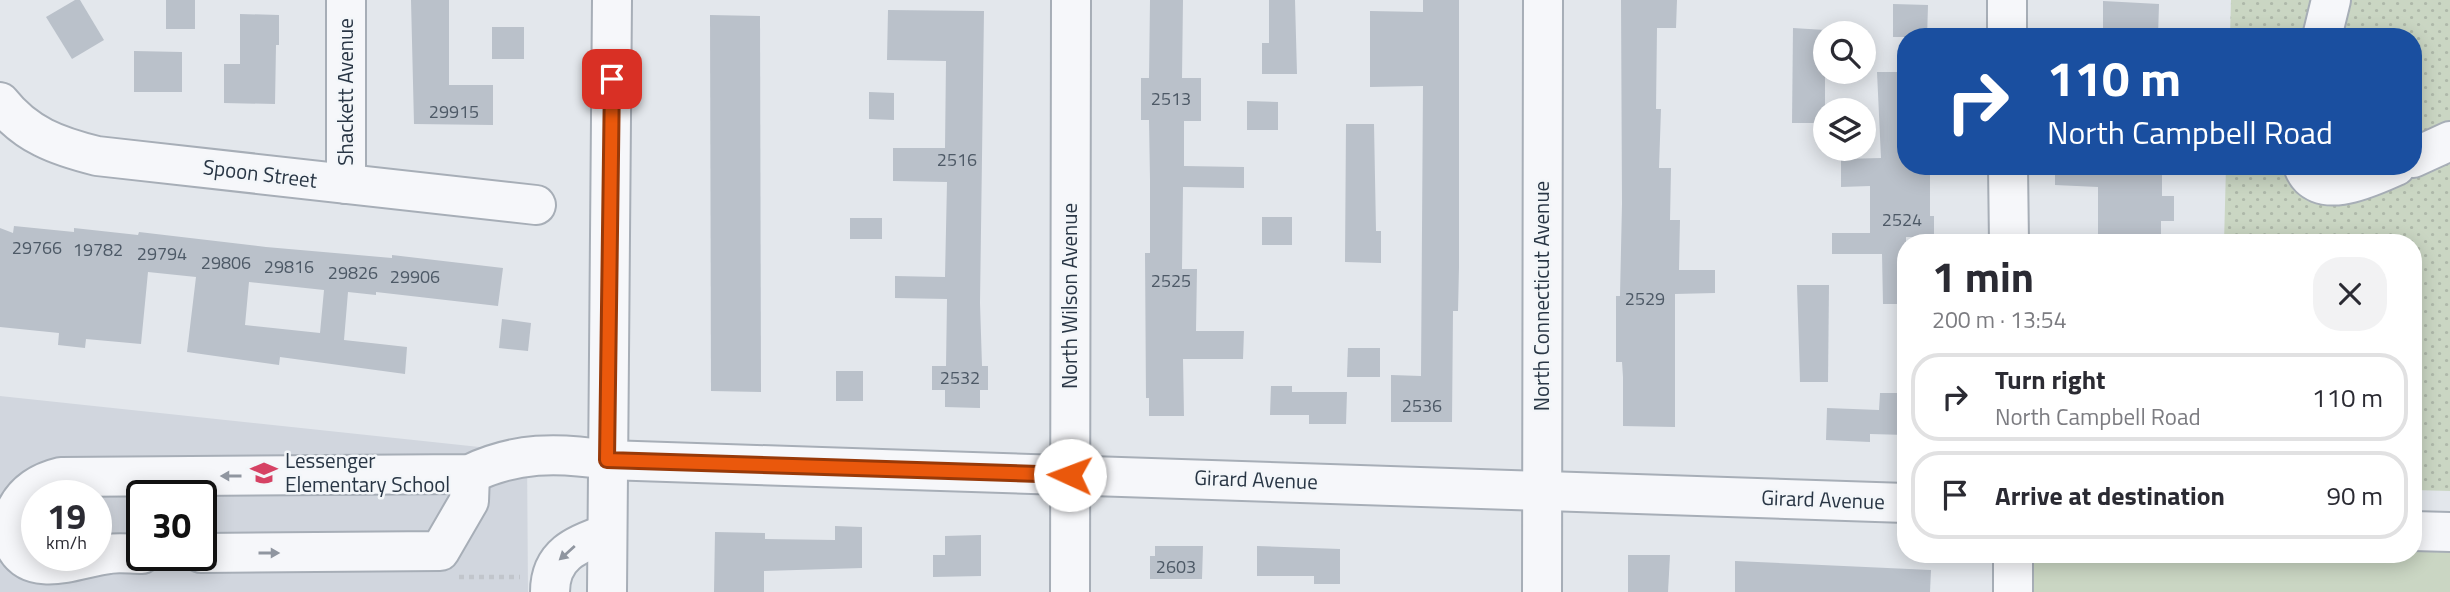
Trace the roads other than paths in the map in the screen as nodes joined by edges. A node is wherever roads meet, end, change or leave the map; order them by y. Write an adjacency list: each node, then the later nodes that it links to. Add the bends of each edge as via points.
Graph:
1 (346, 0): 15 (street, Shackett Avenue)
2 (612, 0): 18 (street)
3 (1071, 0): 20 (street, North Wilson Avenue)
4 (1543, 0): 21 (street, North Connecticut Avenue)
5 (2007, 0): 7 (street)
6 (2331, 0): 8 (street)
7 (2007, 28)
8 (2324, 28)
9 (0, 102): 15 (street, Spoon Street, via 24,127 55,146 97,156)
10 (2450, 141): 11 (street)
11 (2422, 154)
12 (2008, 175): 17 (street)
13 (2310, 175): 14 (street, via 2327,186)
14 (2375, 175)
15 (346, 184): 16 (street, Spoon Street)
16 (536, 205)
17 (2009, 234)
18 (607, 460): 19 (street, Girard Avenue, via 570,454 518,456); 20 (street, Girard Avenue); 25 (street)
19 (470, 474): 26 (street, one-way to 19, via 440,551 469,501); 27 (street, one-way to 27, via 61,477 34,488 14,514 12,541 29,560 75,563)
20 (1070, 475): 21 (street, Girard Avenue); 31 (street, North Wilson Avenue)
21 (1542, 489): 22 (street, Girard Avenue); 32 (street, North Connecticut Avenue)
22 (1897, 503)
23 (2422, 531): 24 (street)
24 (2450, 532)
25 (607, 534): 29 (street, one-way to 29, via 569,548 550,577); 30 (street)
26 (217, 553)
27 (126, 554)
28 (2013, 563): 33 (street)
29 (550, 592)
30 (607, 592)
31 (1070, 592)
32 (1542, 592)
33 (2013, 592)

